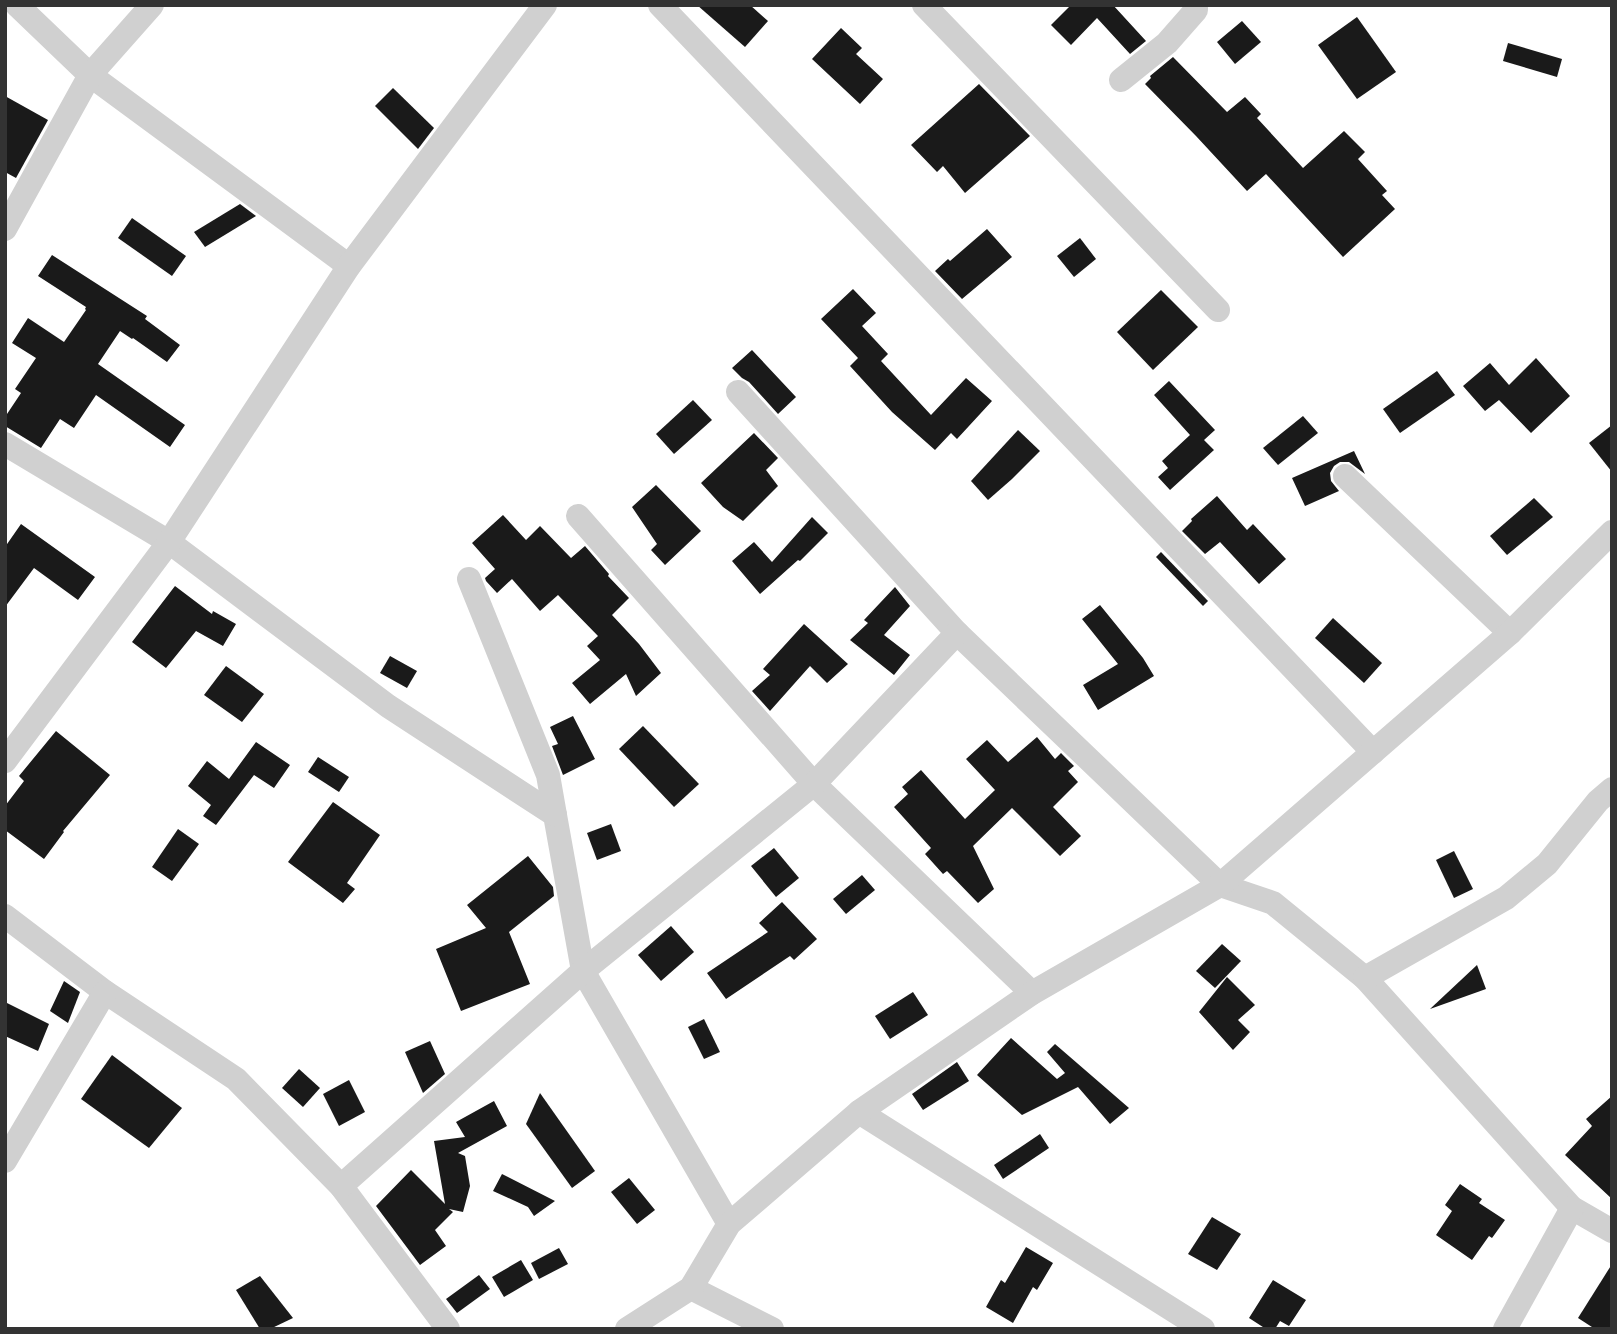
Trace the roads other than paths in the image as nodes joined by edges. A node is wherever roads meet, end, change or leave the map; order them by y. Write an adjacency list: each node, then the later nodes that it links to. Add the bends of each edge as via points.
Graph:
1 (16, 5): 7 (street)
2 (152, 5): 7 (street)
3 (545, 5): 10 (street)
4 (660, 5): 21 (street)
5 (924, 5): 11 (street)
6 (1196, 5): 8 (street, via 1167,43)
7 (90, 75): 9 (street); 10 (street)
8 (1121, 80)
9 (5, 229)
10 (349, 266): 17 (street)
11 (1218, 310)
12 (738, 392): 19 (street)
13 (5, 444): 17 (street)
14 (1345, 476): 20 (street)
15 (578, 516): 23 (street)
16 (1612, 532): 20 (street)
17 (169, 542): 22 (street); 25 (street, via 388,706)
18 (469, 579): 25 (street, via 548,775)
19 (957, 633): 23 (street); 26 (street)
20 (1510, 633): 21 (street)
21 (1373, 752): 26 (street)
22 (5, 761)
23 (814, 784): 28 (street); 31 (street)
24 (1612, 789): 29 (street, via 1547,864 1506,898)
25 (555, 815): 28 (street)
26 (1220, 885): 29 (street, via 1273,902); 31 (street)
27 (5, 916): 30 (street)
28 (583, 971): 34 (street); 36 (street)
29 (1365, 978): 35 (street)
30 (106, 992): 33 (street); 34 (street, via 236,1079)
31 (1032, 993): 32 (street)
32 (859, 1112): 36 (street); 42 (street)
33 (5, 1161)
34 (341, 1186): 39 (street)
35 (1572, 1208): 37 (street); 43 (street)
36 (729, 1224): 38 (street)
37 (1612, 1231)
38 (691, 1288): 40 (street); 41 (street)
39 (448, 1329)
40 (627, 1329)
41 (772, 1329)
42 (1203, 1329)
43 (1505, 1329)

